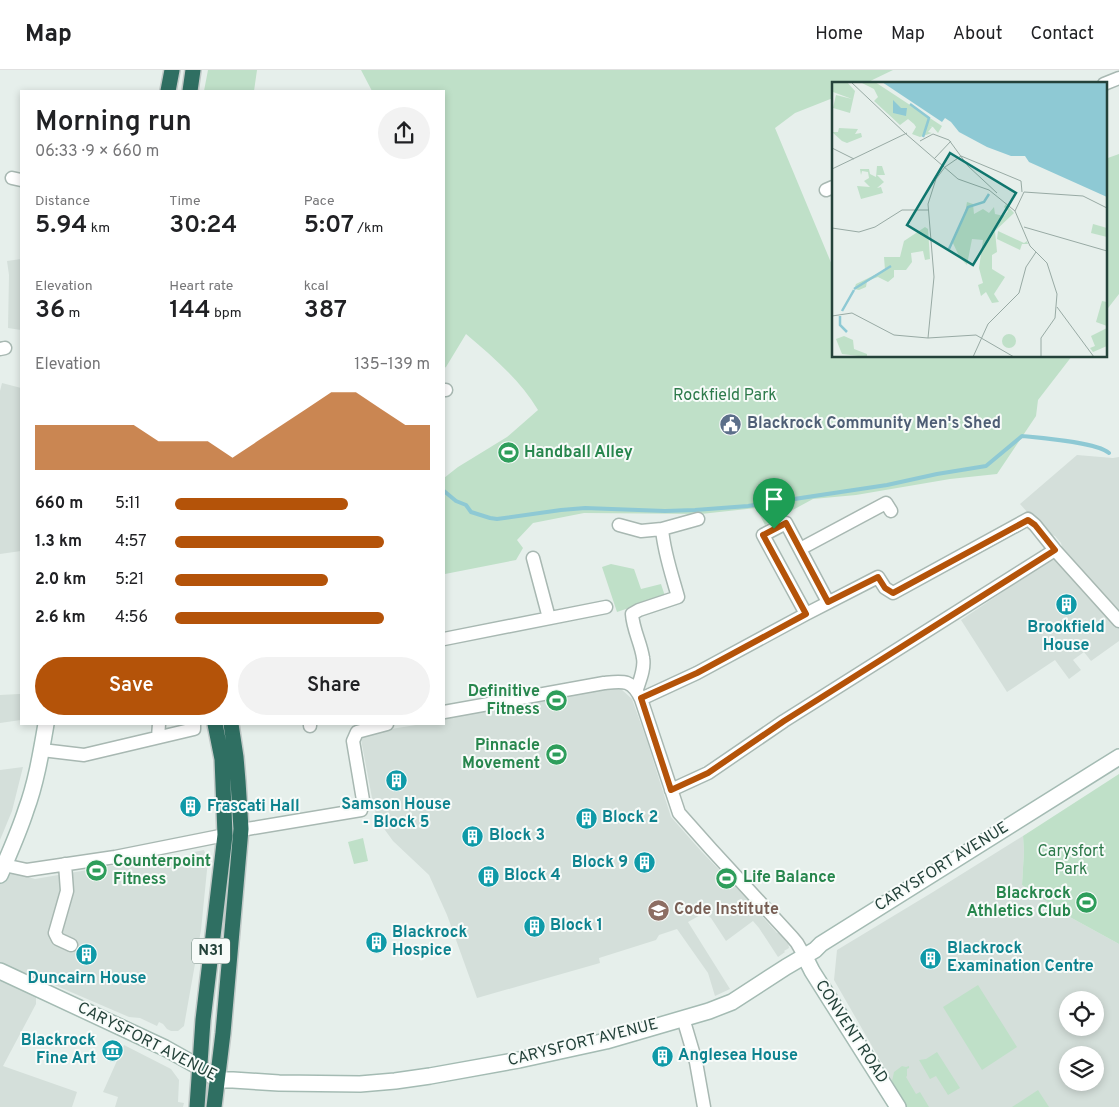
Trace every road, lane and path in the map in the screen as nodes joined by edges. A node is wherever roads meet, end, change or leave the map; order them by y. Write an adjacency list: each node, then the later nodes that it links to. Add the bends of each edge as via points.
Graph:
1 (172, 70): 5 (highway)
2 (193, 70): 6 (highway)
3 (1119, 78): 4 (street)
4 (1106, 83)
5 (168, 90)
6 (190, 90)
7 (891, 511): 11 (street, via 886,503)
8 (698, 519): 10 (street)
9 (619, 525): 10 (street, via 641,531)
10 (662, 529): 20 (street, via 678,597 632,614 632,624 644,659)
11 (800, 549): 14 (street); 16 (street, via 786,523 763,535)
12 (1055, 550): 14 (street, via 1028,520 893,593 878,577); 18 (street); 31 (street, via 784,721 708,773)
13 (533, 558): 17 (street)
14 (828, 602): 16 (street)
15 (606, 607): 17 (street)
16 (806, 614): 20 (street, via 697,673)
17 (549, 618): 19 (street)
18 (1119, 621)
19 (445, 639)
20 (639, 694): 21 (street, via 631,684 623,681); 31 (street)
21 (445, 712)
22 (46, 725): 29 (main road)
23 (159, 725): 28 (street)
24 (194, 725): 28 (street, via 194,729)
25 (215, 725): 33 (highway, N31, via 222,759)
26 (230, 725): 32 (highway, N31, via 237,765)
27 (383, 725): 32 (street, via 357,732 353,742 363,800 361,810)
28 (158, 737): 29 (street, via 84,755)
29 (42, 750): 35 (main road, via 27,809)
30 (1119, 757): 37 (main road, CARYSFORT AVENUE)
31 (671, 790): 37 (street, via 679,813 792,937)
32 (240, 829): 41 (highway, N31)
33 (225, 835): 34 (street); 40 (highway, N31)
34 (65, 864): 35 (street); 36 (street, via 67,891 54,933 58,939)
35 (2, 870)
36 (71, 945)
37 (805, 957): 39 (main road, CARYSFORT AVENUE, via 732,1002); 45 (main road, CONVENT ROAD)
38 (0, 971): 40 (main road, CARYSFORT AVENUE, via 139,1035)
39 (683, 1018): 41 (main road, CARYSFORT AVENUE, via 606,1041 538,1056 395,1081 329,1084); 44 (street, via 696,1062)
40 (199, 1067): 41 (main road, CARYSFORT AVENUE); 42 (highway, N31)
41 (218, 1080): 43 (highway, N31)
42 (197, 1107)
43 (214, 1107)
44 (704, 1107)
45 (898, 1107)

